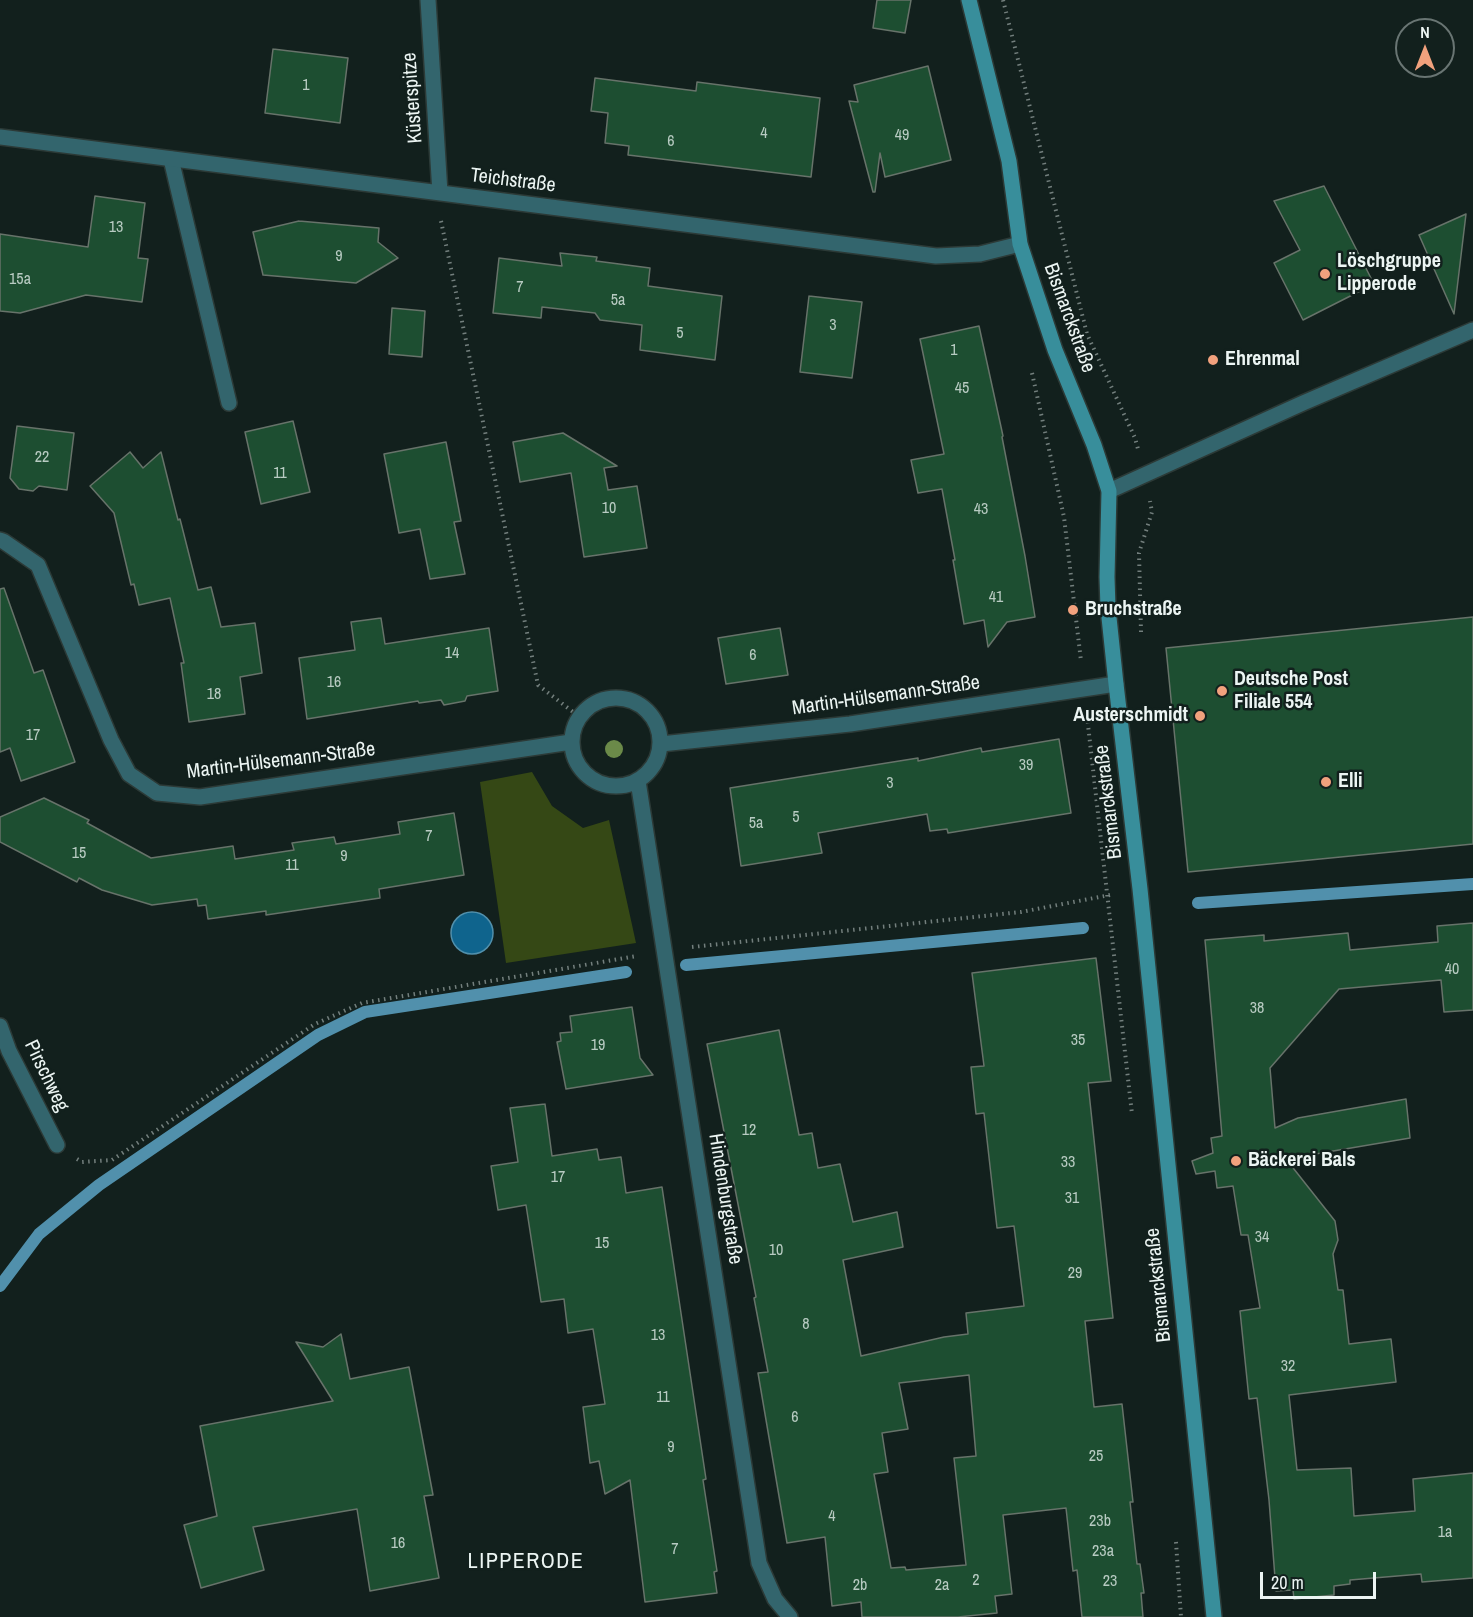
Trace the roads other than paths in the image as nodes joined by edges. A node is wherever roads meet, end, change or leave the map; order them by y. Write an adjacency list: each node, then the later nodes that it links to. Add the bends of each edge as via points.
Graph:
1 (428, 0): 5 (street, Küsterspitze)
2 (969, 0): 6 (main road, Bismarckstraße, via 1009,161)
3 (0, 137): 4 (street, Teichstraße)
4 (171, 159): 5 (street, Teichstraße); 8 (street)
5 (440, 193): 6 (street, Teichstraße, via 936,256 980,254)
6 (1020, 244): 9 (main road, Bismarckstraße, via 1055,350)
7 (1473, 330): 9 (street)
8 (229, 403)
9 (1109, 491): 11 (main road, Bismarckstraße, via 1107,577)
10 (0, 540): 12 (street, Martin-Hülsemann-Straße, via 38,565 111,740 129,774 157,793 200,797)
11 (1116, 684): 13 (street, Martin-Hülsemann-Straße, via 850,724); 18 (main road, Bismarckstraße)
12 (571, 742): 13 (street, via 579,716 589,706 616,697 644,706 659,730); 14 (street, via 582,770 593,780 608,786)
13 (661, 744): 14 (street, via 650,772)
14 (638, 781): 17 (street, Hindenburgstraße, via 759,1563 775,1599)
15 (0, 1026): 16 (street, Pirschweg)
16 (57, 1145)
17 (790, 1617)
18 (1214, 1617)

